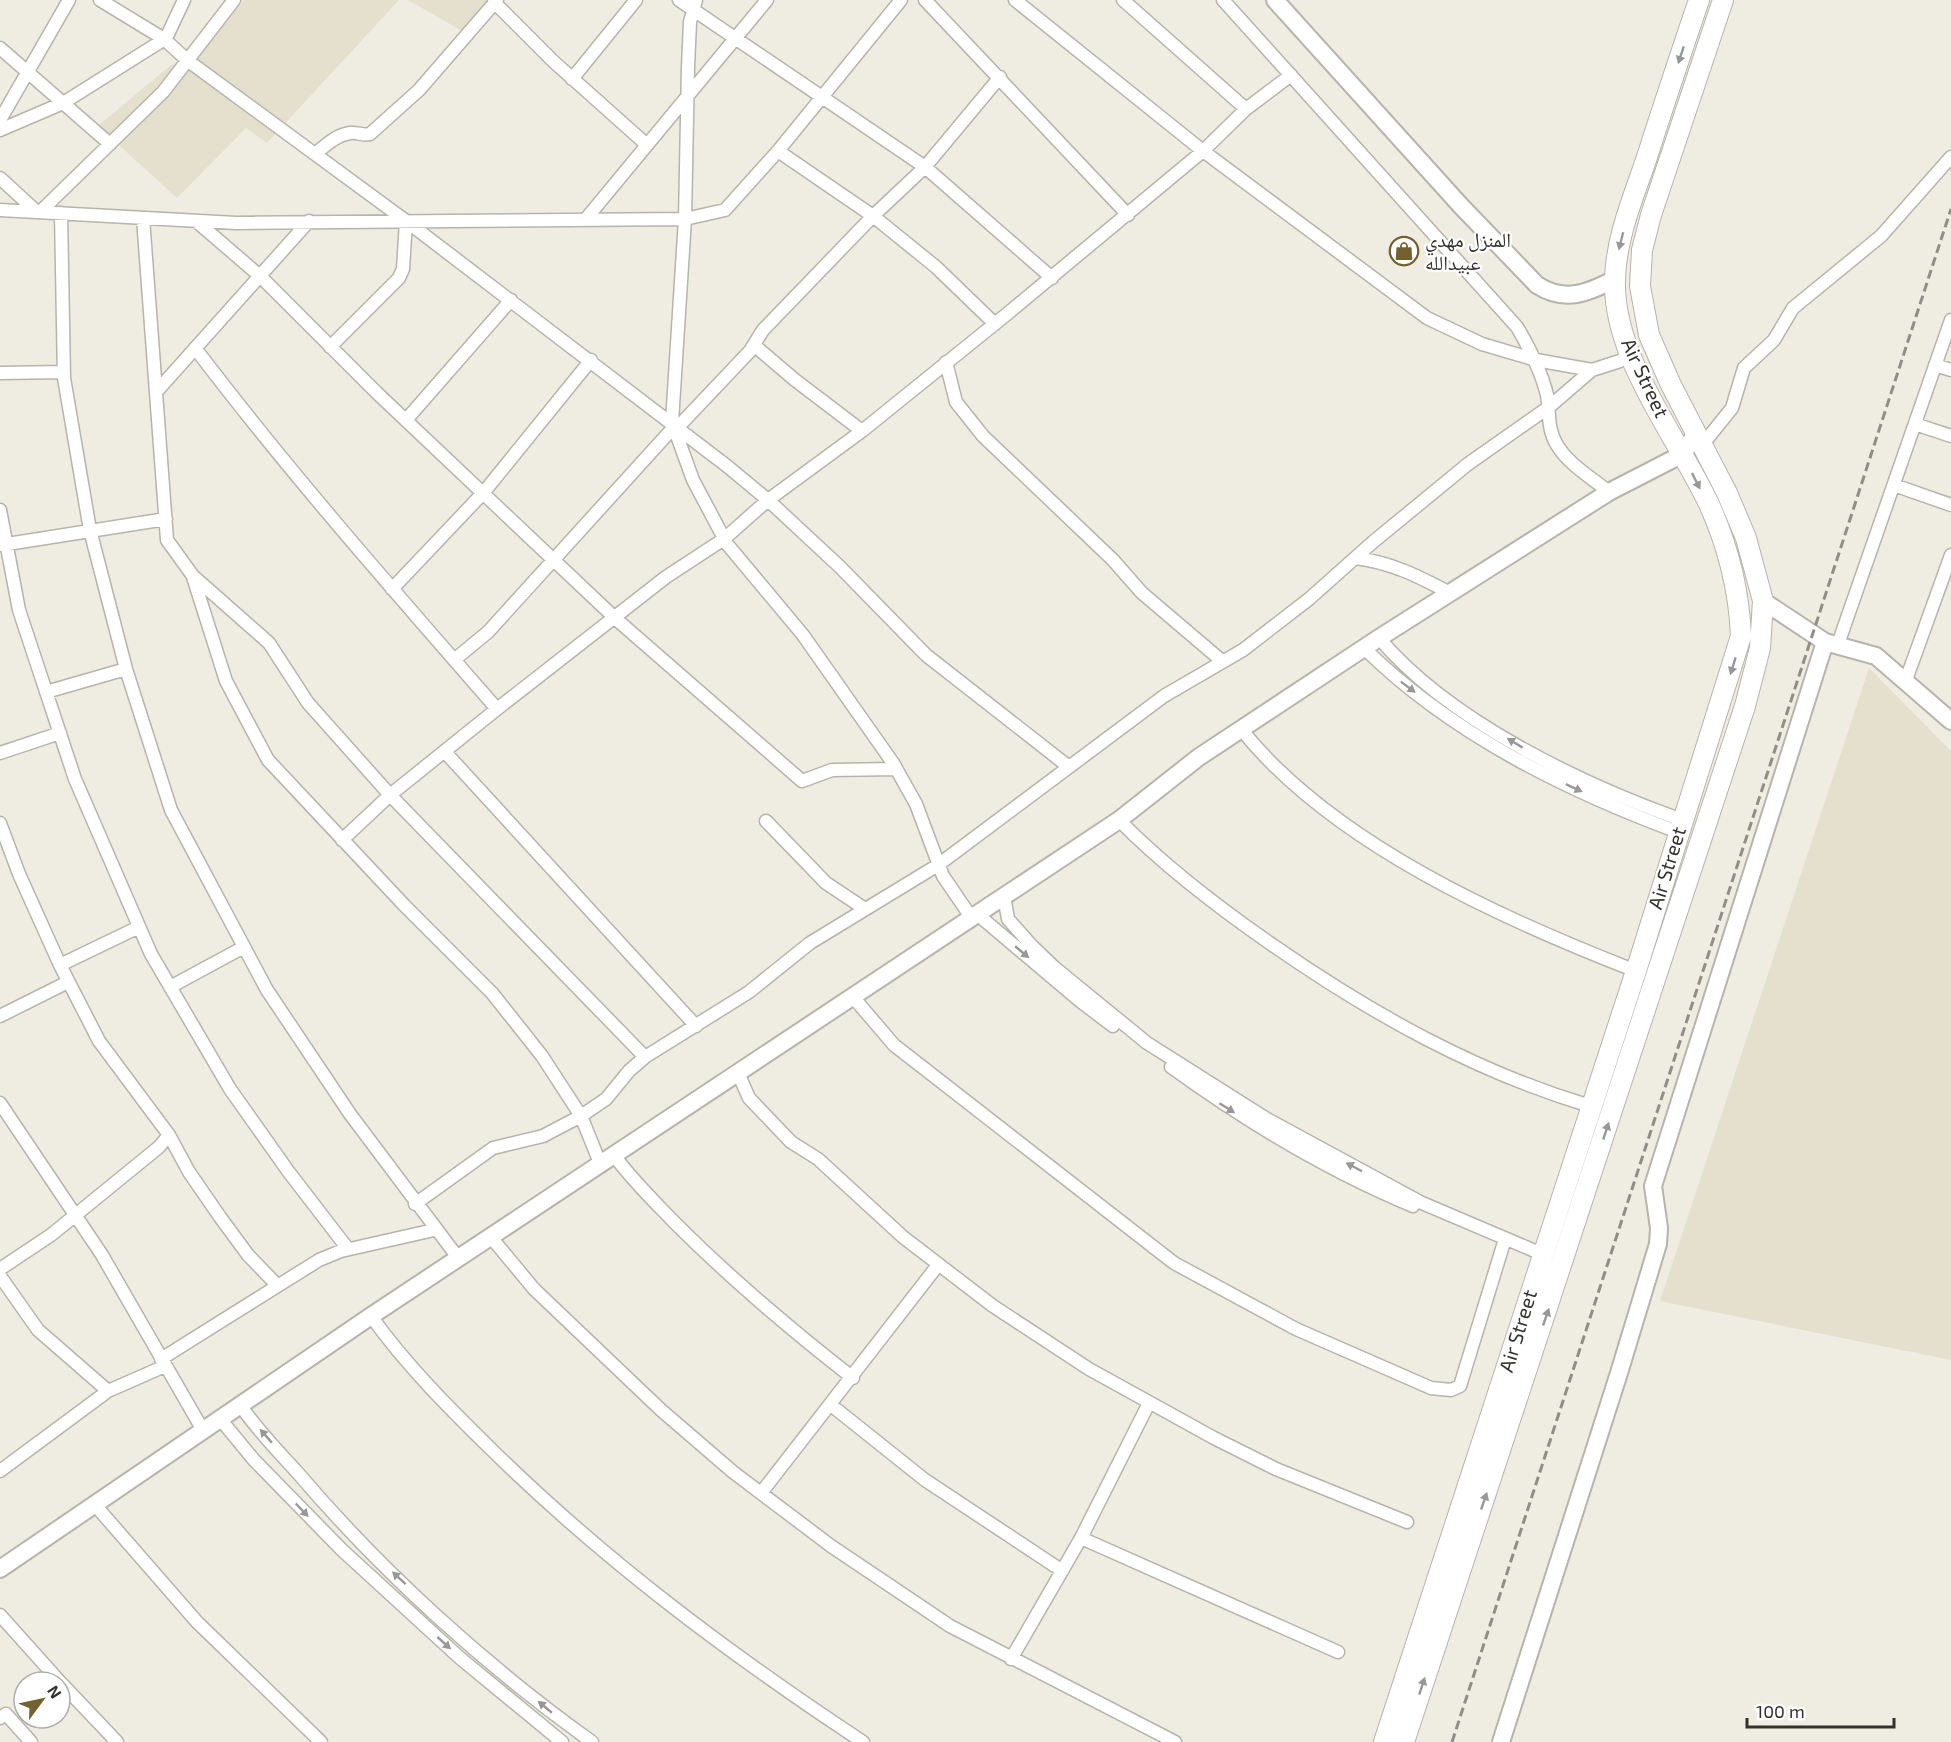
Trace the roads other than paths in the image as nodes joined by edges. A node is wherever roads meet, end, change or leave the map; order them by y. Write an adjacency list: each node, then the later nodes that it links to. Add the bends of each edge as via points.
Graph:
1 (69, 0): 22 (street)
2 (100, 0): 19 (street)
3 (184, 0): 19 (street)
4 (234, 0): 21 (street)
5 (636, 0): 25 (street)
6 (679, 0): 17 (street)
7 (767, 0): 18 (street)
8 (901, 0): 27 (street)
9 (925, 0): 24 (street)
10 (1015, 0): 34 (street)
11 (1123, 0): 29 (street)
12 (1223, 0): 23 (street)
13 (1275, 0): 53 (street, via 1537,285 1564,296 1588,293)
14 (1699, 0): 53 (main road, Air Street, one-way to 53, via 1628,213)
15 (1723, 0): 76 (main road, Air Street, via 1651,215 1641,265 1643,309 1649,335)
16 (496, 1): 25 (street); 36 (street, via 419,90 370,134 351,132 336,137)
17 (694, 5): 18 (street); 26 (street)
18 (736, 38): 26 (street); 27 (street)
19 (164, 39): 21 (street); 28 (street)
20 (0, 48): 22 (street)
21 (187, 60): 32 (street, via 163,92); 36 (street)
22 (28, 73): 28 (street); 30 (street)
23 (1291, 75): 29 (street); 62 (street, via 1495,300)
24 (1000, 77): 38 (street); 43 (street)
25 (572, 79): 33 (street)
26 (688, 95): 33 (street); 46 (street)
27 (821, 98): 35 (street); 38 (street)
28 (63, 103): 31 (street); 32 (street)
29 (1246, 109): 34 (street)
30 (0, 120)
31 (0, 130)
32 (110, 144): 41 (street)
33 (647, 145): 47 (street)
34 (1203, 151): 43 (street); 62 (street, via 1427,318 1482,344)
35 (778, 152): 44 (street); 46 (street, via 724,210)
36 (315, 154): 50 (street)
37 (1951, 157): 76 (street, via 1881,236 1793,308 1774,340 1744,368 1732,408)
38 (925, 167): 44 (street); 52 (street)
39 (0, 178): 41 (street)
40 (0, 210): 41 (street)
41 (39, 212): 42 (street)
42 (61, 213): 45 (street); 67 (street)
43 (1128, 215): 52 (street)
44 (873, 216): 56 (street, via 936,267); 57 (street, via 763,330)
45 (143, 218): 48 (street); 69 (street)
46 (685, 219): 47 (street); 73 (street)
47 (585, 220): 50 (street)
48 (196, 221): 49 (street); 51 (street)
49 (309, 221): 50 (street); 51 (street)
50 (406, 221): 54 (street); 58 (street, via 399,278)
51 (260, 276): 58 (street); 59 (street)
52 (1052, 278): 56 (street)
53 (1615, 279): 60 (main road, Air Street, via 1622,327)
54 (511, 300): 61 (street); 71 (street)
55 (1951, 320): 64 (street)
56 (995, 324): 63 (street)
57 (754, 345): 73 (street); 74 (street)
58 (330, 347): 71 (street)
59 (195, 348): 69 (street); 92 (street)
60 (1631, 353): 65 (street); 77 (main road, Air Street)
61 (591, 360): 73 (street); 79 (street)
62 (1536, 360): 65 (street); 70 (street)
63 (946, 362): 74 (street); 100 (street, via 956,402 983,436 1113,560 1142,593)
64 (1935, 364): 66 (street); 72 (street)
65 (1592, 370): 70 (street)
66 (1951, 370)
67 (64, 372): 68 (street); 85 (street)
68 (0, 373)
69 (157, 391): 84 (street)
70 (1549, 406): 80 (street, via 1548,421 1558,448); 89 (street, via 1468,464)
71 (406, 420): 79 (street)
72 (1915, 424): 75 (street); 78 (street)
73 (675, 426): 81 (street); 86 (street, via 693,480); 90 (street)
74 (862, 430): 81 (street)
75 (1951, 436)
76 (1700, 438): 77 (street); 94 (main road, Air Street, via 1746,538)
77 (1683, 454): 80 (street); 116 (main road, Air Street, one-way to 116, via 1709,505 1727,553 1738,588 1741,636)
78 (1894, 485): 82 (street); 97 (street)
79 (483, 492): 90 (street); 92 (street)
80 (1609, 492): 93 (street)
81 (768, 500): 86 (street); 110 (street, via 926,655)
82 (1951, 505)
83 (0, 510): 87 (street)
84 (166, 519): 85 (street); 91 (street, via 167,540)
85 (90, 530): 87 (street); 101 (street)
86 (724, 539): 95 (street, via 666,577); 111 (street, via 803,635)
87 (3, 545): 103 (street)
88 (1951, 555): 102 (street)
89 (1354, 558): 93 (street, via 1401,568); 100 (street, via 1300,606 1243,650)
90 (552, 559): 95 (street); 99 (street, via 488,632)
91 (193, 576): 112 (street, via 269,643 308,703); 117 (street, via 226,681 246,723 268,760)
92 (392, 589): 99 (street)
93 (1450, 593): 96 (street)
94 (1763, 602): 97 (street); 181 (main road, Air Street, one-way to 94, via 1745,706 1760,648)
95 (616, 619): 104 (street); 111 (street, via 802,781 832,770)
96 (1379, 638): 98 (street); 116 (street, one-way to 96, via 1529,751 1425,682)
97 (1831, 644): 102 (street, via 1876,656); 182 (street, via 1653,1186 1658,1244)
98 (1364, 648): 106 (street); 116 (street, one-way to 116, via 1418,694 1477,734 1564,783 1628,813)
99 (454, 660): 104 (street)
100 (1222, 661): 110 (street, via 1164,696)
101 (126, 669): 103 (street); 123 (street, via 171,810)
102 (1906, 680): 105 (street)
103 (46, 692): 107 (street)
104 (497, 709): 108 (street)
105 (1951, 721)
106 (1241, 729): 113 (street); 125 (street, via 1264,758 1299,789 1407,864 1519,923)
107 (60, 733): 109 (street); 122 (street, via 75,779)
108 (445, 752): 112 (street); 130 (street)
109 (0, 753)
110 (1069, 767): 118 (street)
111 (896, 769): 118 (street, via 916,804)
112 (390, 795): 117 (street); 131 (street)
113 (1119, 820): 119 (street); 134 (street, via 1149,851 1231,917 1354,999 1474,1063 1535,1089)
114 (766, 821): 120 (street, via 826,883)
115 (0, 824): 124 (street)
116 (1680, 826): 125 (main road, Air Street)
117 (342, 840): 136 (street, via 492,993 542,1056)
118 (938, 866): 120 (street); 121 (street)
119 (1004, 896): 121 (street); 143 (street, one-way to 119, via 1422,1203 1266,1119 1147,1043 1031,945 1008,919)
120 (864, 909): 130 (street)
121 (974, 916): 128 (street); 143 (street, one-way to 143, via 1080,1001 1220,1103 1286,1145 1396,1199 1483,1236)
122 (139, 927): 124 (street); 127 (street)
123 (244, 946): 127 (street); 139 (street, via 273,1000)
124 (60, 966): 126 (street)
125 (1636, 971): 134 (main road, Air Street)
126 (68, 982): 129 (street); 137 (street, via 99,1041)
127 (170, 987): 144 (street, via 237,1098)
128 (853, 997): 132 (street); 143 (street, via 894,1045 1174,1263 1296,1329 1431,1388 1451,1390 1460,1386)
129 (0, 1016)
130 (696, 1026): 131 (street)
131 (645, 1057): 136 (street, via 606,1099)
132 (738, 1073): 138 (street); 147 (street, via 749,1098 791,1142 818,1159)
133 (0, 1102): 135 (street)
134 (1590, 1106): 145 (main road, Air Street)
135 (4, 1115): 140 (street)
136 (581, 1116): 138 (street); 139 (street, via 543,1136 493,1148)
137 (169, 1135): 140 (street); 150 (street, via 220,1217)
138 (607, 1158): 142 (street); 153 (street, via 772,1313)
139 (415, 1204): 141 (street)
140 (76, 1215): 148 (street); 152 (street, via 119,1282)
141 (434, 1230): 144 (street); 146 (street)
142 (490, 1236): 146 (street); 161 (street, via 550,1305 661,1410)
143 (1503, 1238): 145 (street)
144 (348, 1249): 150 (street)
145 (1542, 1254): 180 (main road, Air Street)
146 (459, 1259): 151 (street)
147 (938, 1265): 153 (street); 155 (street, via 1089,1369)
148 (0, 1269)
149 (0, 1276): 154 (street, via 38,1330)
150 (276, 1284): 152 (street)
151 (371, 1316): 157 (street); 178 (street, via 448,1407 598,1548 695,1626)
152 (163, 1363): 154 (street); 159 (street)
153 (853, 1378): 156 (street)
154 (108, 1392): 160 (street)
155 (1149, 1403): 163 (street, via 1275,1469); 164 (street)
156 (831, 1405): 161 (street); 166 (street, via 924,1480)
157 (242, 1406): 158 (street); 177 (street, one-way to 157, via 471,1645 355,1538)
158 (221, 1420): 159 (street); 176 (street, one-way to 176, via 254,1460 342,1550 460,1658)
159 (204, 1432): 162 (street)
160 (0, 1471)
161 (761, 1493): 169 (street, via 888,1586)
162 (94, 1505): 165 (street); 175 (street, via 197,1622)
163 (1407, 1522)
164 (1081, 1538): 166 (street); 168 (street)
165 (0, 1569)
166 (1061, 1570): 169 (street)
167 (0, 1615): 170 (street)
168 (1338, 1652)
169 (1011, 1659): 179 (street)
170 (49, 1670)
171 (72, 1695): 174 (street)
172 (0, 1718): 173 (street, via 6,1714)
173 (31, 1742)
174 (117, 1742)
175 (321, 1742)
176 (562, 1742)
177 (592, 1742)
178 (863, 1742)
179 (1175, 1742)
180 (1384, 1742)
181 (1404, 1742)
182 (1501, 1742)

